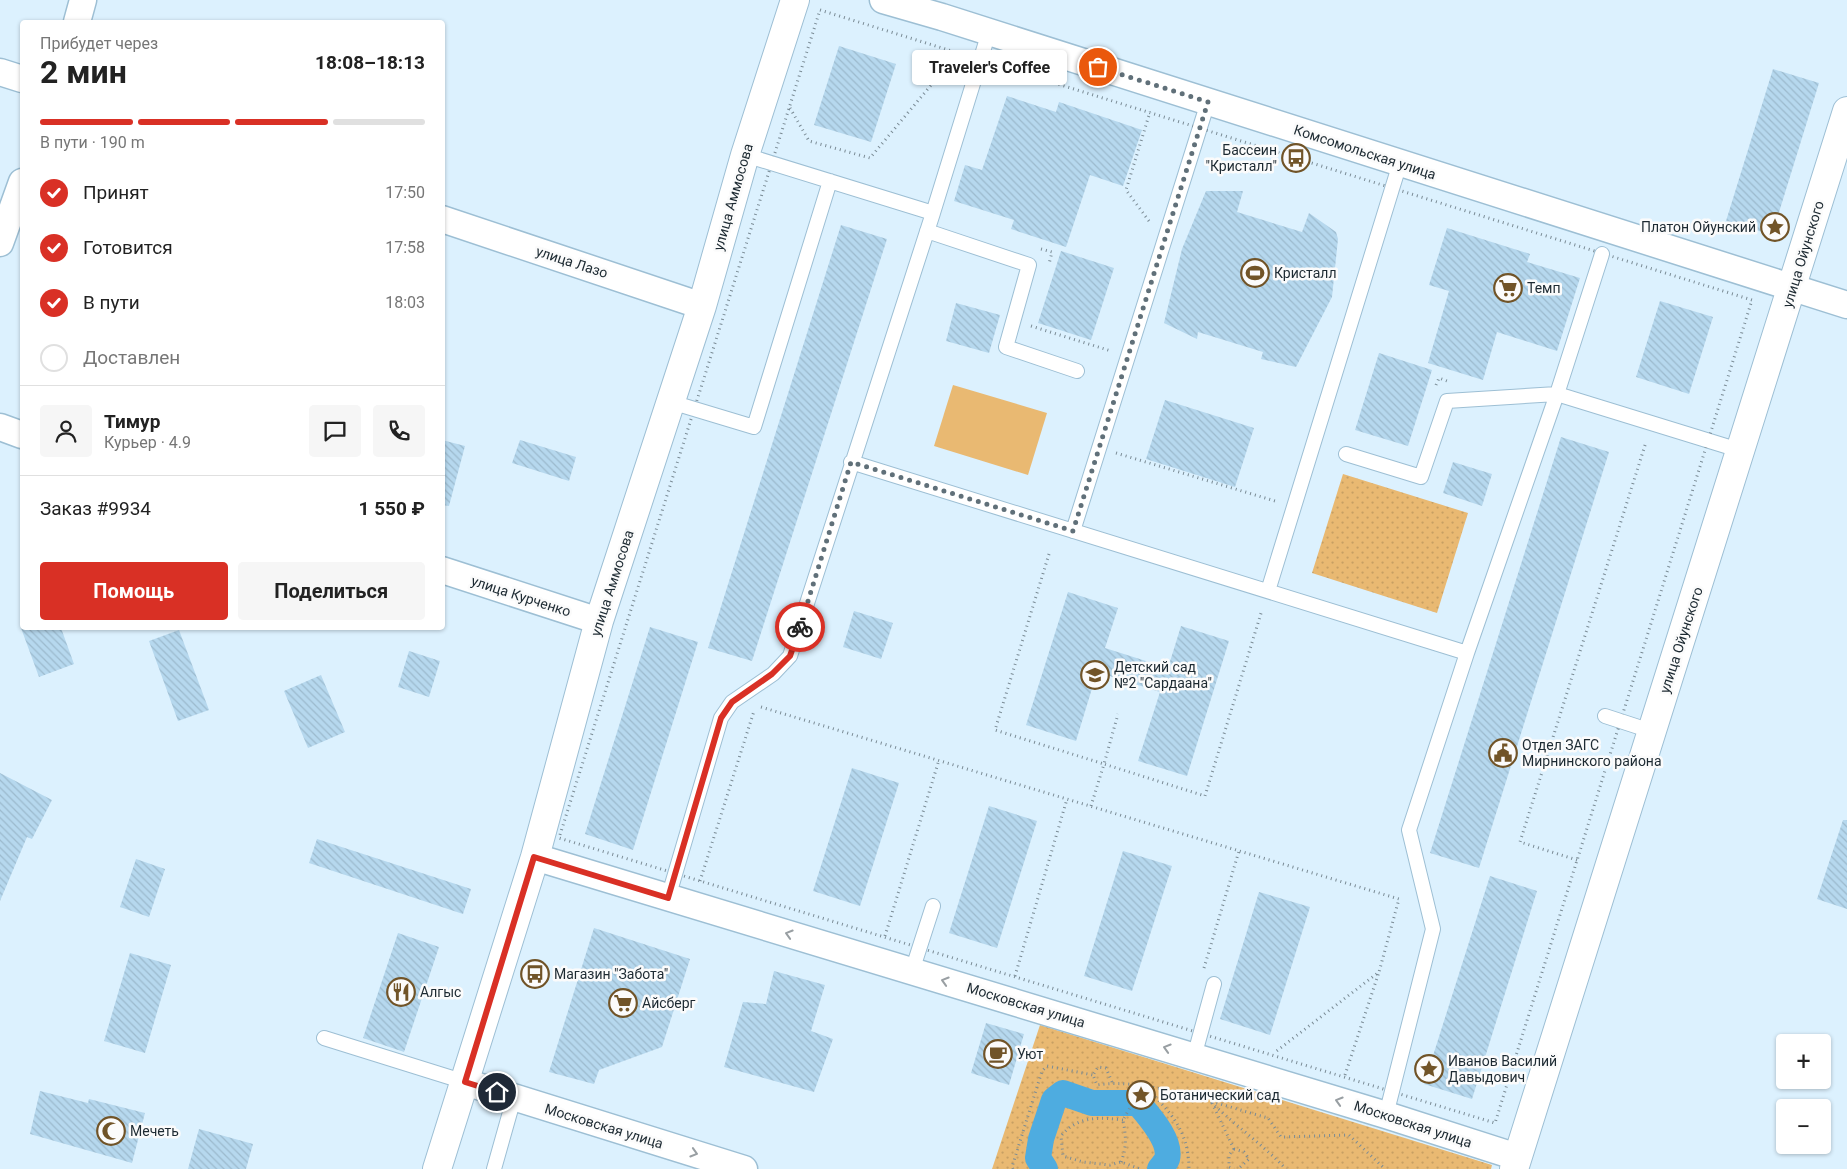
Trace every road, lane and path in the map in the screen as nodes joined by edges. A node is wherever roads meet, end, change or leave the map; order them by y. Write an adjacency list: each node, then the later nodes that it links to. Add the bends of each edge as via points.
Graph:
1 (83, 0): 5 (street)
2 (795, 0): 16 (main road, улица Аммосова)
3 (883, 0): 4 (street, Комсомольская улица)
4 (944, 8): 6 (street, Комсомольская улица)
5 (78, 20)
6 (989, 32): 12 (street, Комсомольская улица); 22 (lane)
7 (958, 53): 13 (path, via 870,158 809,141)
8 (990, 63): 10 (path)
9 (0, 72): 11 (street)
10 (987, 72)
11 (20, 78)
12 (1208, 102): 17 (street, Комсомольская улица); 43 (lane)
13 (790, 107)
14 (1847, 111): 30 (main road, улица Ойунского)
15 (1150, 112): 24 (path, via 1126,190)
16 (745, 155): 18 (lane); 32 (main road, улица Аммосова)
17 (1400, 163): 30 (street, Комсомольская улица); 49 (lane)
18 (830, 181): 22 (lane); 39 (lane, via 754,427)
19 (20, 188): 26 (street)
20 (1409, 193): 21 (path)
21 (1406, 202)
22 (933, 213): 25 (lane)
23 (445, 220): 32 (street, улица Лазо)
24 (1153, 226)
25 (927, 231): 35 (lane, via 1029,265 1006,347); 48 (lane)
26 (0, 243)
27 (1034, 246): 29 (path, via 1052,252)
28 (1596, 255): 38 (lane)
29 (1047, 270)
30 (1792, 288): 31 (street, Комсомольская улица); 44 (main road, улица Ойунского)
31 (1847, 305)
32 (702, 306): 39 (main road, улица Аммосова)
33 (1032, 316): 34 (path, via 1030,326)
34 (1119, 353)
35 (1077, 371)
36 (1448, 381): 37 (path, via 1439,378)
37 (1436, 387)
38 (1557, 394): 44 (lane); 45 (lane, via 1447,400 1421,477); 55 (lane)
39 (671, 402): 54 (main road, улица Аммосова)
40 (0, 427): 41 (street)
41 (20, 434)
42 (1647, 438): 65 (path, via 1520,842)
43 (1099, 447): 49 (path); 50 (lane)
44 (1742, 451): 58 (main road, улица Ойунского)
45 (1346, 454)
46 (1694, 455): 47 (path)
47 (1703, 458)
48 (851, 462): 50 (lane); 67 (lane, via 790,656 772,674 732,702 721,718)
49 (1294, 507): 53 (lane)
50 (1073, 531): 53 (lane)
51 (1049, 554): 60 (path, via 995,730)
52 (445, 571): 54 (street, улица Курченко)
53 (1266, 596): 55 (lane); 60 (path, via 1205,796)
54 (599, 621): 64 (main road, улица Аммосова)
55 (1467, 653): 87 (lane, via 1409,830 1433,929)
56 (1118, 714): 60 (path)
57 (1605, 716): 58 (lane)
58 (1651, 731): 91 (main road, улица Ойунского)
59 (939, 760): 61 (path); 66 (path, via 756,705); 69 (path)
60 (1104, 764): 62 (path)
61 (1067, 799): 62 (path); 73 (path)
62 (1091, 806): 63 (path)
63 (1239, 851): 71 (path, via 1399,899); 72 (path)
64 (534, 857): 67 (street, Московская улица); 82 (main road, улица Аммосова)
65 (1578, 860)
66 (700, 881)
67 (668, 898): 70 (street, Московская улица, one-way to 67)
68 (933, 906): 70 (lane)
69 (885, 937)
70 (912, 971): 79 (street, Московская улица, one-way to 70)
71 (1379, 972): 78 (path); 81 (path)
72 (1202, 973)
73 (1014, 977)
74 (1214, 984): 79 (lane)
75 (1188, 1020): 76 (path)
76 (1186, 1029)
77 (324, 1038): 82 (lane)
78 (1272, 1055)
79 (1194, 1057): 87 (street, Московская улица, one-way to 79)
80 (1093, 1075): 83 (path, via 1097,1084); 83 (path, via 1098,1067 1106,1068); 95 (path, via 1047,1066 1042,1071)
81 (1344, 1077)
82 (465, 1082): 85 (street, Московская улица); 92 (main road, улица Аммосова)
83 (1112, 1082): 84 (path)
84 (1143, 1085): 86 (path); 88 (path); 97 (path, via 1172,1113 1182,1132)
85 (514, 1098): 93 (lane); 94 (street, Московская улица, one-way to 94)
86 (1212, 1103): 89 (path); 99 (path); 100 (path, via 1268,1118 1281,1137 1349,1135)
87 (1386, 1115): 91 (street, Московская улица)
88 (1123, 1120): 90 (path, via 1126,1145); 90 (path, via 1089,1119 1070,1125 1061,1136 1062,1156 1110,1165)
89 (1234, 1149): 98 (path, via 1229,1155 1230,1167); 98 (path, via 1244,1152 1249,1159)
90 (1121, 1162): 96 (path)
91 (1515, 1163)
92 (437, 1169)
93 (494, 1169)
94 (744, 1169)
95 (1013, 1169)
96 (1140, 1169)
97 (1189, 1169)
98 (1236, 1169)
99 (1286, 1169)
100 (1385, 1169)

